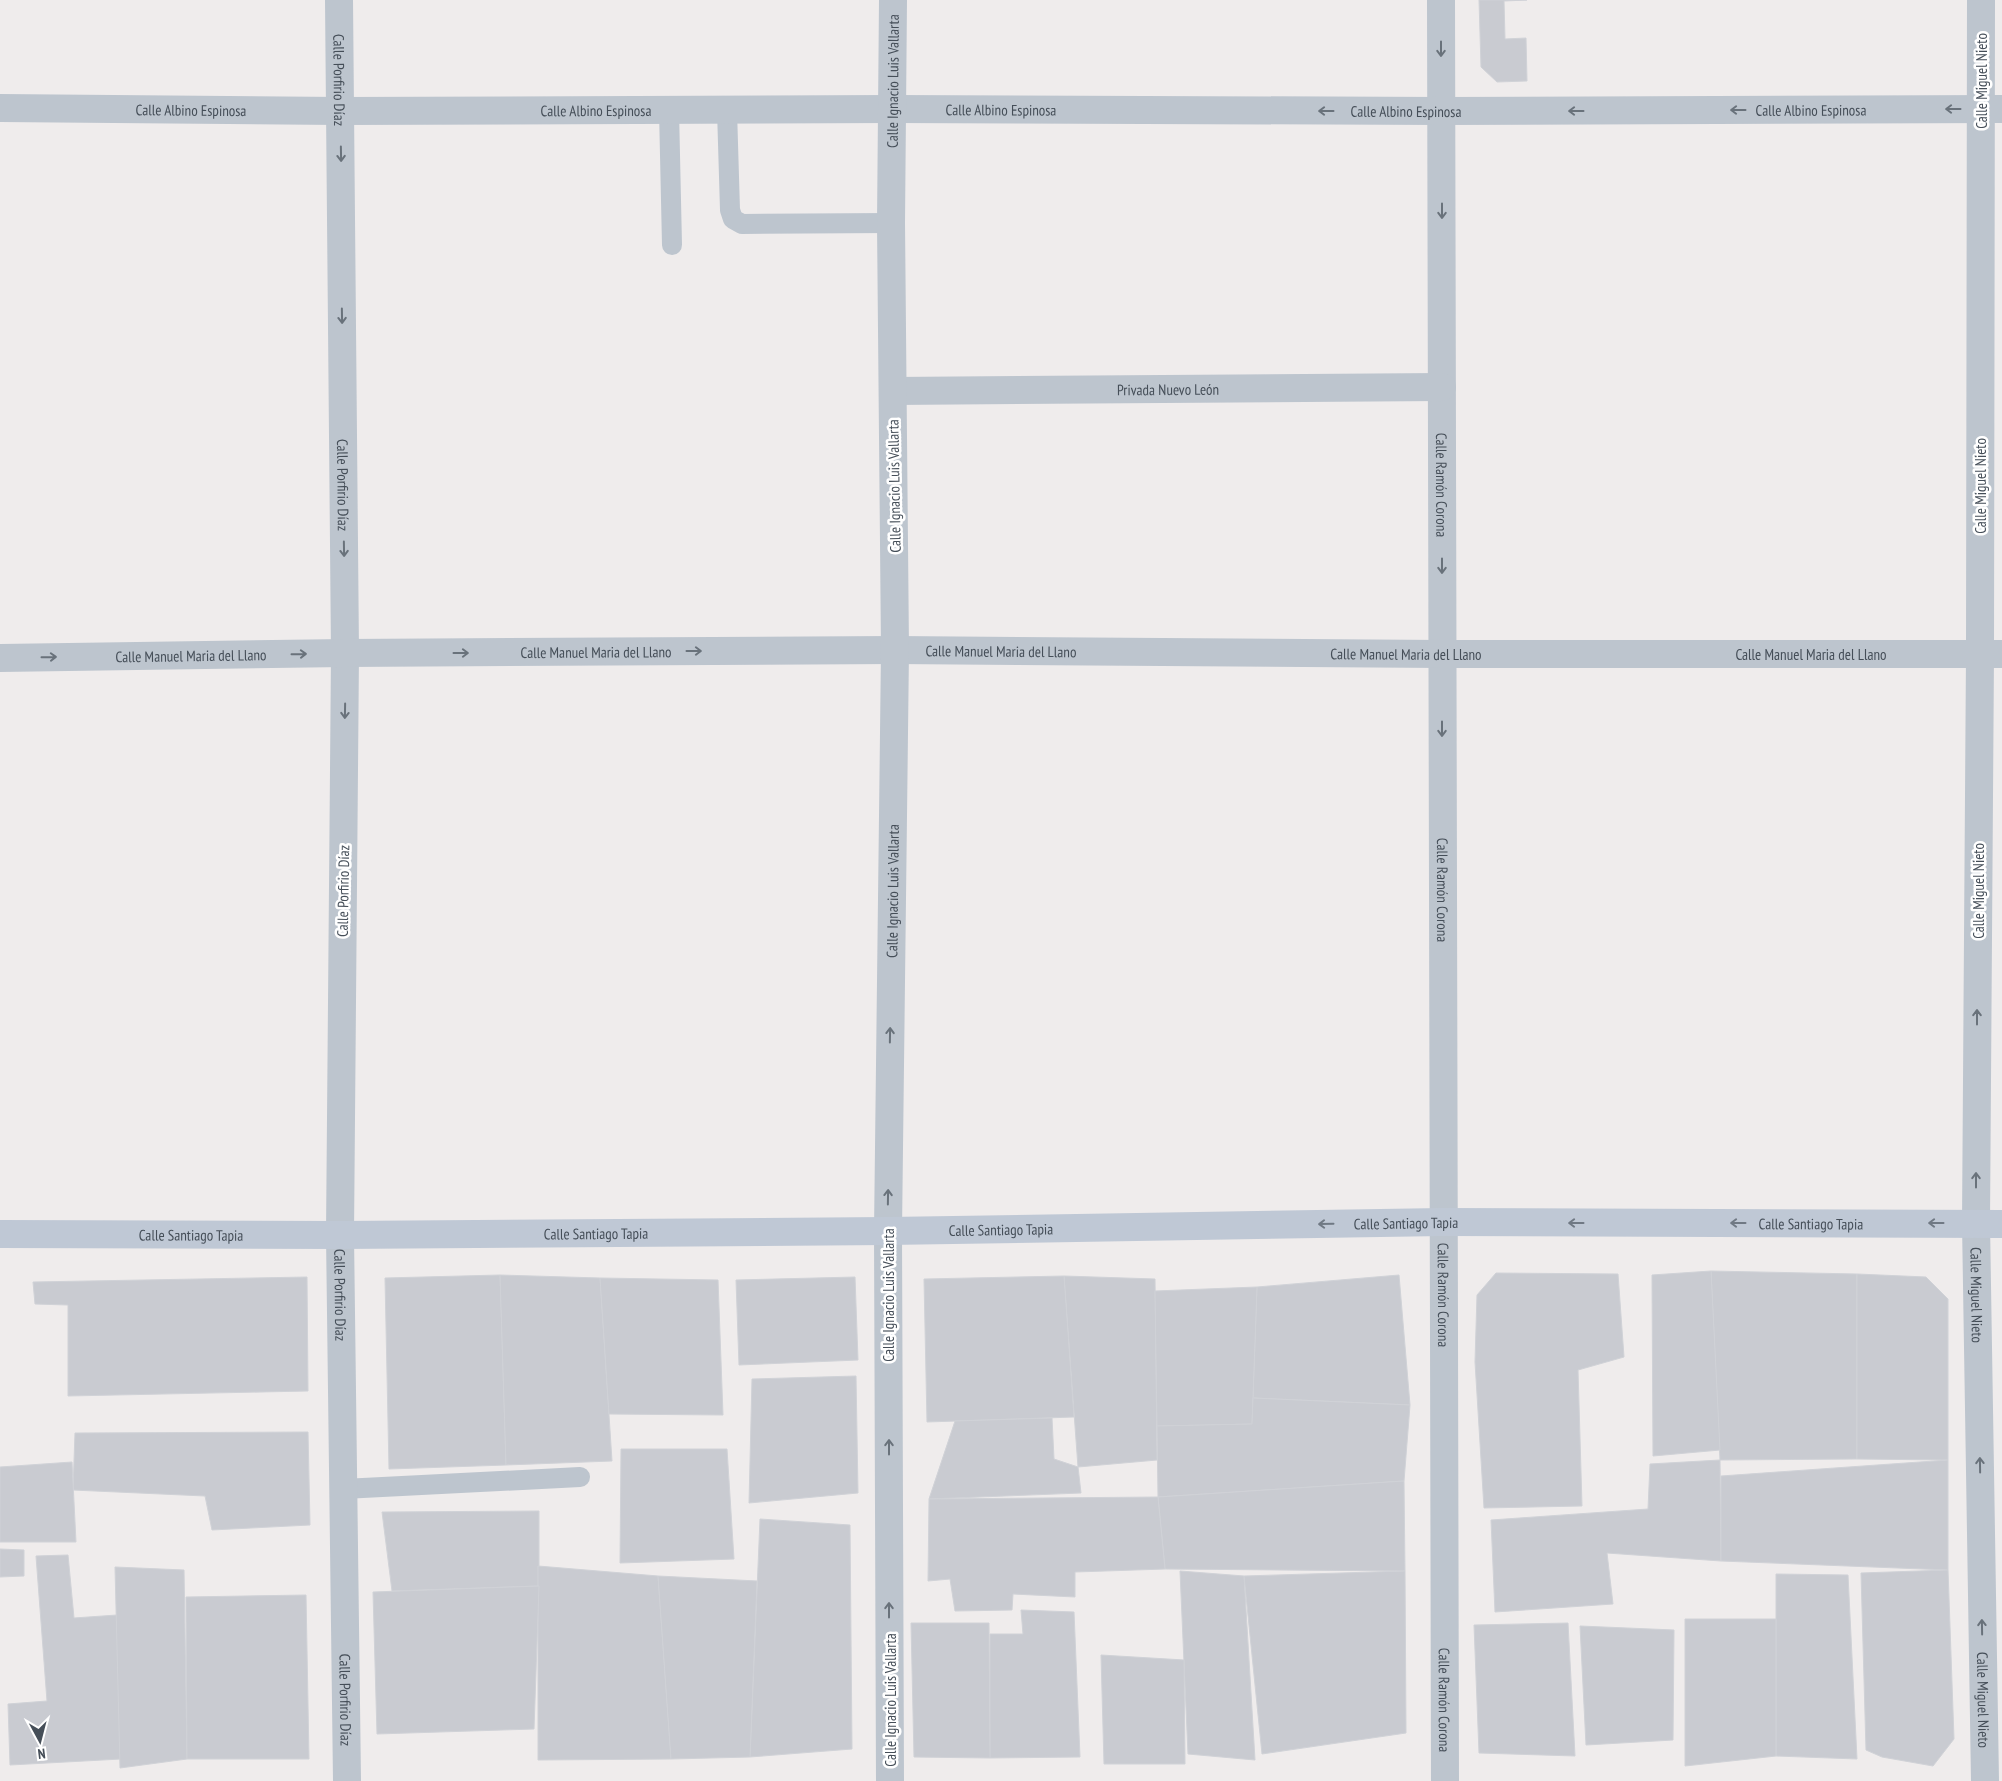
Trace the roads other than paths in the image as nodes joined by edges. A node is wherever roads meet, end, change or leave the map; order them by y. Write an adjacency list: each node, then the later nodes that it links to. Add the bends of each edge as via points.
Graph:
1 (339, 0): 10 (street, Calle Porfirio Díaz)
2 (894, 0): 6 (street, Calle Ignacio Luis Vallarta)
3 (1441, 0): 11 (street, Calle Ramón Corona, one-way to 11)
4 (1981, 0): 7 (street, Calle Miguel Nieto)
5 (0, 108): 10 (street, Calle Albino Espinosa)
6 (893, 109): 9 (street, Calle Albino Espinosa); 11 (street, Calle Albino Espinosa, one-way to 6); 12 (street, Calle Ignacio Luis Vallarta)
7 (1992, 109): 11 (street, Calle Albino Espinosa, one-way to 11); 19 (street, Calle Miguel Nieto)
8 (669, 110): 9 (street, Calle Albino Espinosa); 10 (street, Calle Albino Espinosa); 13 (lane)
9 (726, 110): 12 (lane, via 732,219 742,224)
10 (340, 111): 17 (street, Calle Porfirio Díaz, one-way to 17)
11 (1442, 111): 14 (street, Calle Ramón Corona, one-way to 14)
12 (891, 223): 15 (street, Calle Ignacio Luis Vallarta)
13 (672, 245)
14 (1442, 387): 15 (street, Privada Nuevo León); 18 (street, Calle Ramón Corona, one-way to 18)
15 (893, 391): 16 (street, Calle Ignacio Luis Vallarta)
16 (895, 650): 17 (street, Calle Manuel Maria del Llano, one-way to 16); 18 (street, Calle Manuel Maria del Llano); 23 (street, Calle Ignacio Luis Vallarta, one-way to 16)
17 (345, 653): 20 (street, Calle Manuel Maria del Llano, one-way to 17); 25 (street, Calle Porfirio Díaz, one-way to 25)
18 (1442, 654): 19 (street, Calle Manuel Maria del Llano); 21 (street, Calle Ramón Corona, one-way to 21)
19 (1991, 654): 22 (street, Calle Miguel Nieto, one-way to 19)
20 (0, 658)
21 (1443, 1222): 22 (street, Calle Santiago Tapia, one-way to 21); 23 (street, Calle Santiago Tapia, one-way to 23); 30 (street, Calle Ramón Corona)
22 (1989, 1224): 31 (street, Calle Miguel Nieto, one-way to 22)
23 (888, 1231): 25 (street, Calle Santiago Tapia); 29 (street, Calle Ignacio Luis Vallarta, one-way to 23)
24 (0, 1234): 25 (street, Calle Santiago Tapia)
25 (340, 1235): 27 (street, Calle Porfirio Díaz)
26 (580, 1477): 27 (lane)
27 (343, 1489): 28 (street, Calle Porfirio Díaz)
28 (348, 1781)
29 (890, 1781)
30 (1444, 1781)
31 (1985, 1781)

